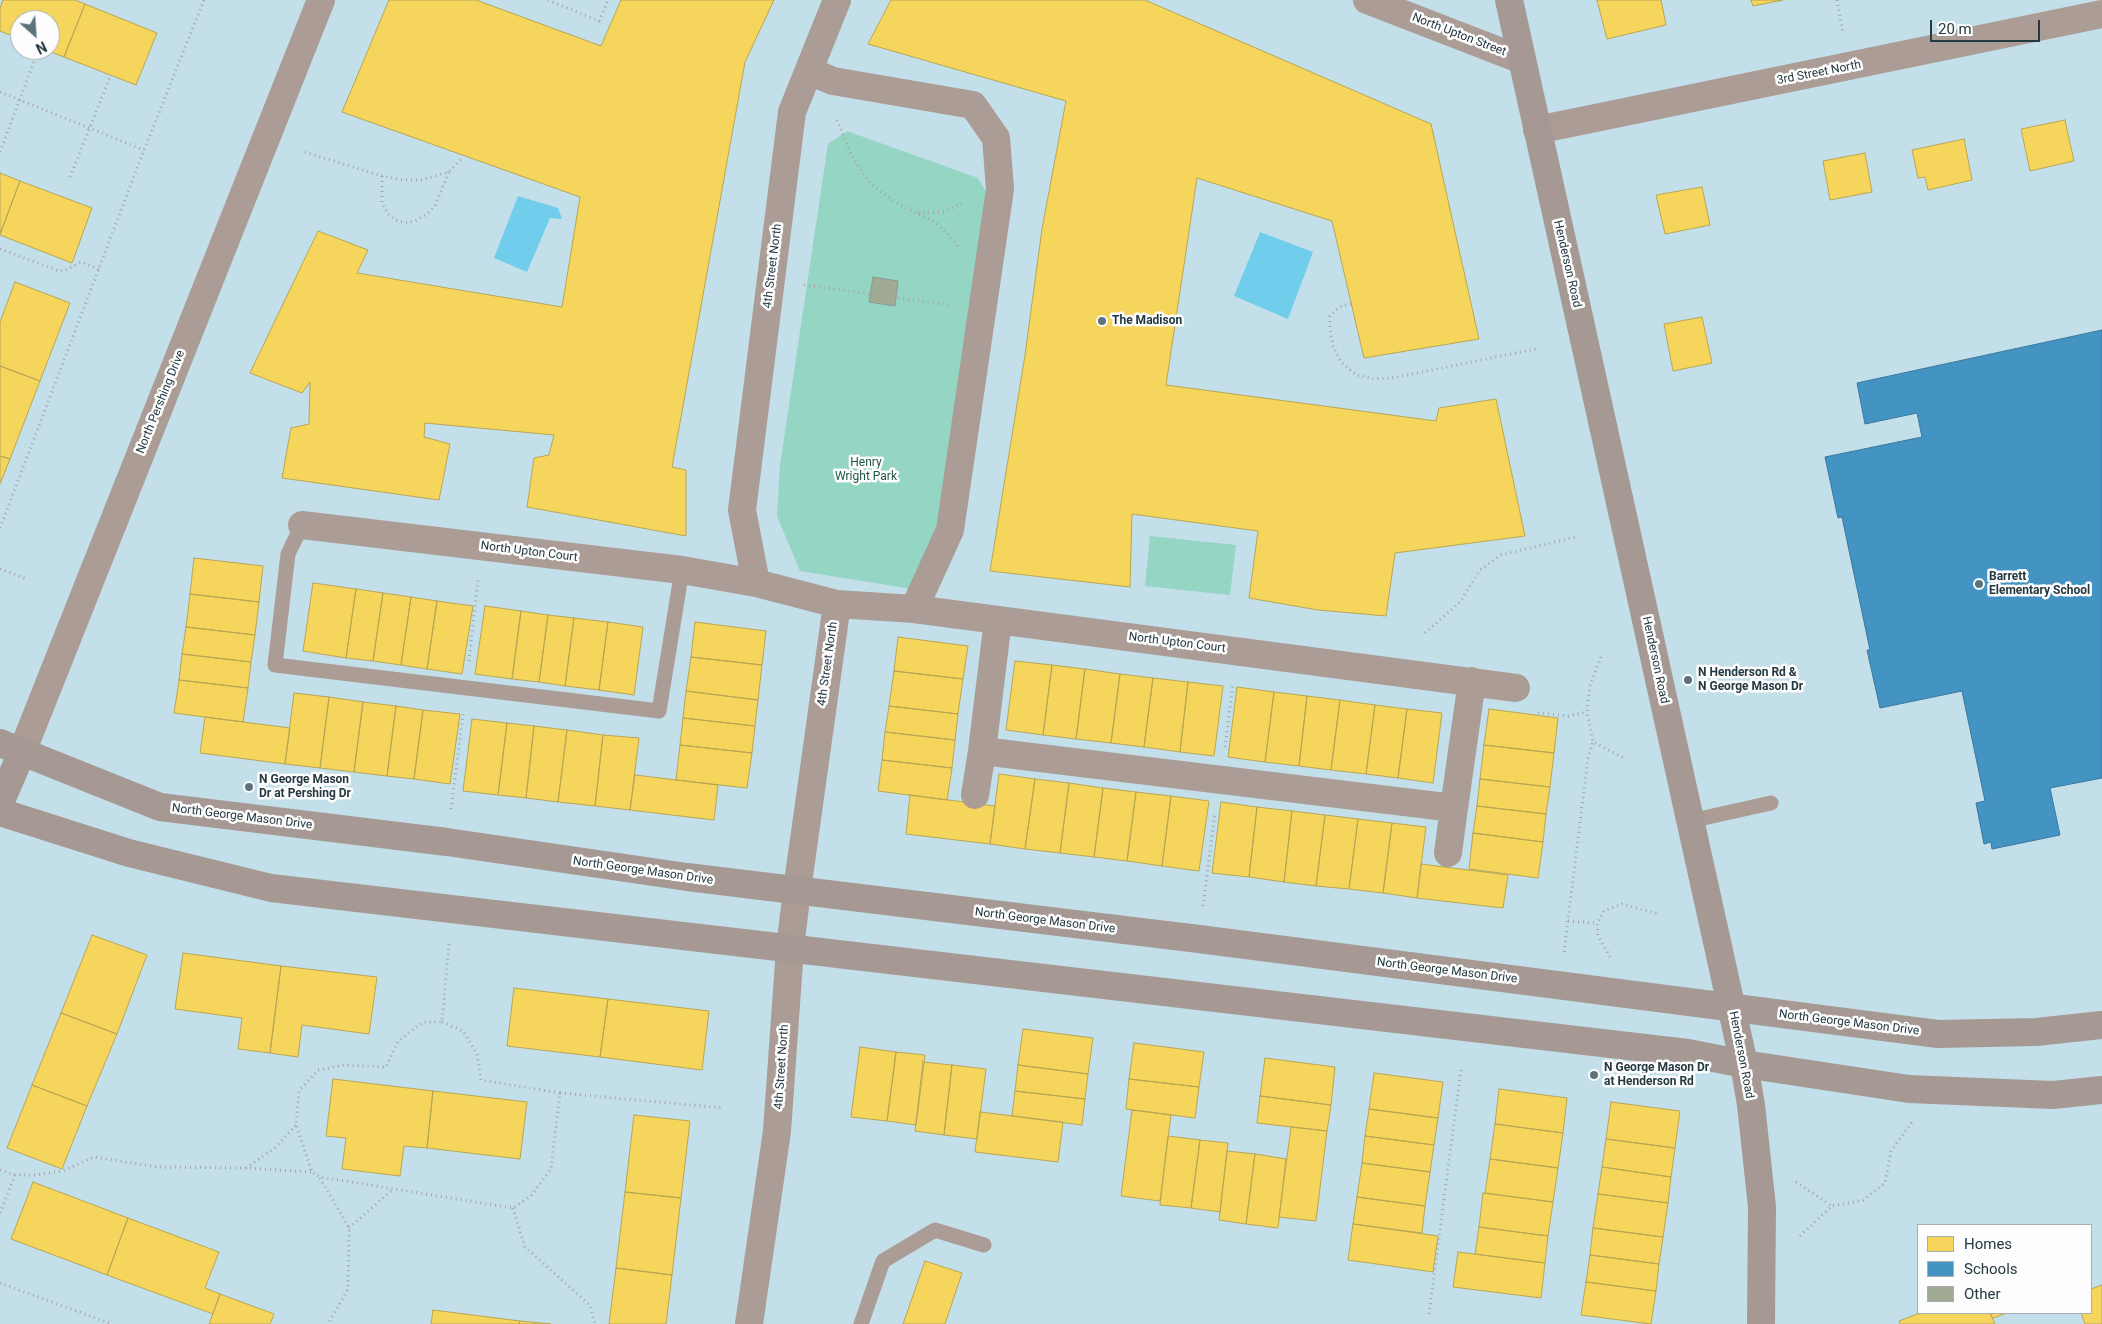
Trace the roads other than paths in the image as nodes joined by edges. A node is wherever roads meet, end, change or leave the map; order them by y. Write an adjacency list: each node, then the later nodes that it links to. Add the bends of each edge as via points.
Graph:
1 (320, 0): 17 (street, North Pershing Drive)
2 (837, 0): 7 (street, 4th Street North)
3 (1367, 0): 6 (street, North Upton Street)
4 (1509, 0): 6 (main road, Henderson Road)
5 (2102, 14): 8 (street, 3rd Street North)
6 (1522, 60): 8 (main road, Henderson Road)
7 (809, 71): 11 (street, 4th Street North, via 792,112 742,510); 13 (street, via 833,81 973,105 996,138 1000,188 950,530)
8 (1537, 130): 24 (main road, Henderson Road)
9 (302, 525): 10 (street, North Upton Court); 10 (lane, via 288,554 275,665 659,711)
10 (682, 570): 11 (street, North Upton Court)
11 (756, 583): 12 (street, 4th Street North)
12 (837, 604): 13 (street, North Upton Court); 26 (street, 4th Street North)
13 (914, 608): 14 (street, North Upton Court)
14 (998, 620): 15 (street, North Upton Court); 18 (street)
15 (1472, 682): 16 (street, North Upton Court); 22 (street)
16 (1516, 688)
17 (11, 748): 20 (main road, North Pershing Drive); 26 (main road, North George Mason Drive, via 160,807)
18 (982, 751): 19 (street); 22 (street)
19 (975, 795)
20 (0, 803)
21 (1771, 803): 24 (lane)
22 (1454, 808): 25 (street)
23 (0, 812): 27 (main road, via 129,853 271,888)
24 (1690, 821): 28 (main road, Henderson Road)
25 (1448, 853)
26 (797, 890): 27 (street, 4th Street North); 28 (main road, North George Mason Drive)
27 (790, 948): 30 (main road, via 1659,1050); 33 (street, 4th Street North, via 777,1131)
28 (1733, 1009): 29 (main road, North George Mason Drive, via 1938,1034 2036,1032); 30 (main road, Henderson Road)
29 (2102, 1025)
30 (1744, 1064): 31 (main road, via 1909,1089 2052,1095); 35 (main road, Henderson Road, via 1762,1207)
31 (2102, 1090)
32 (984, 1245): 34 (lane, via 935,1230 883,1261)
33 (749, 1324)
34 (861, 1324)
35 (1761, 1324)

